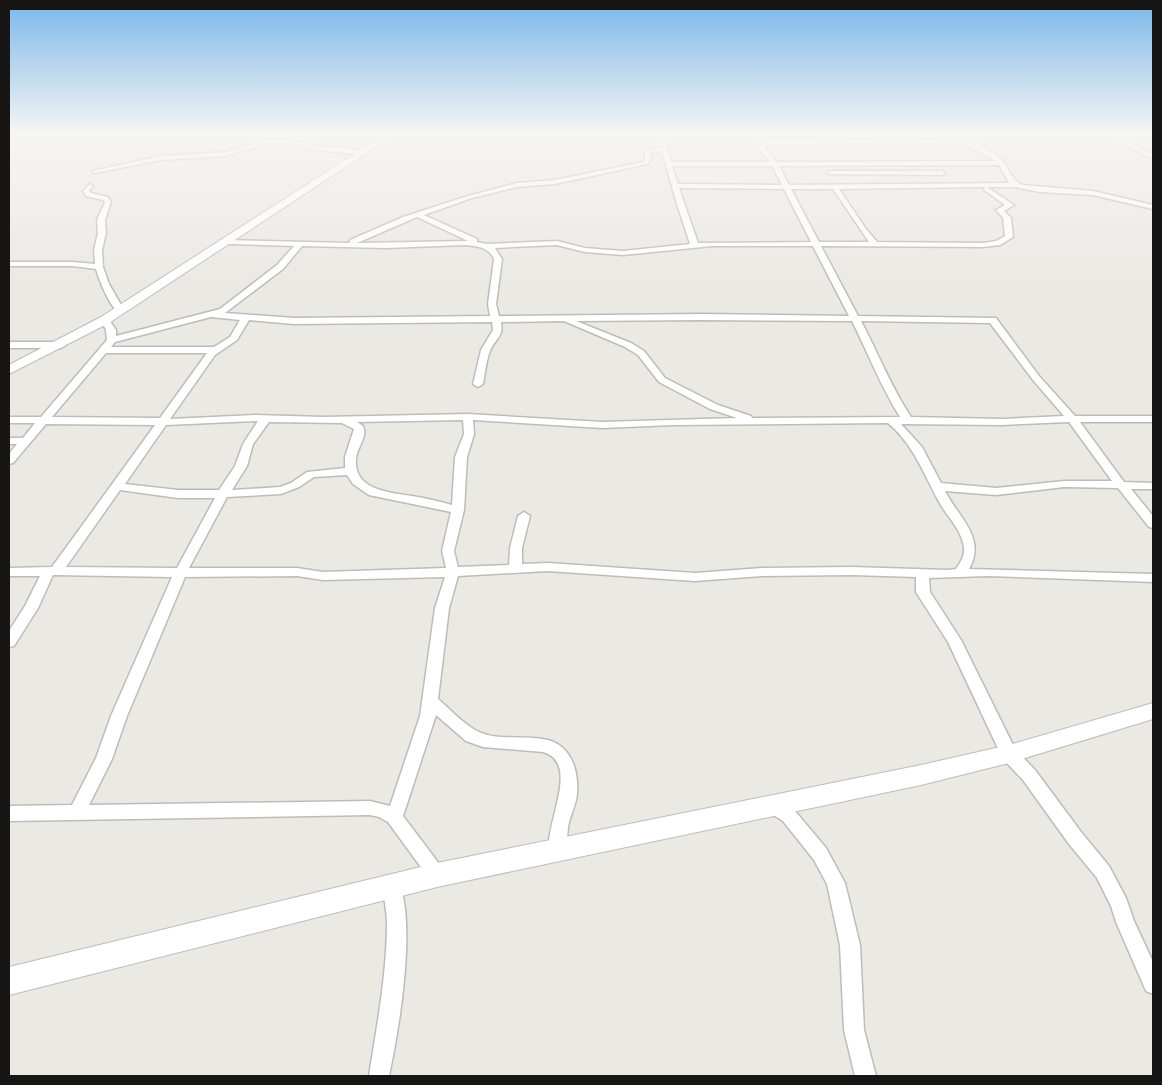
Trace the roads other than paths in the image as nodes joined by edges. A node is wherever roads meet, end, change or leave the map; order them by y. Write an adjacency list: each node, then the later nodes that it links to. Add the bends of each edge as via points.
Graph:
1 (317, 184): 16 (main road)
2 (524, 184): 15 (street, via 470,197)
3 (784, 184): 10 (street)
4 (834, 184): 12 (street)
5 (885, 184): 11 (street)
6 (1014, 184): 9 (street)
7 (90, 186): 24 (street, via 86,191 88,196 106,198 108,202 101,220)
8 (676, 186): 10 (street); 22 (street)
9 (1017, 186): 11 (street); 14 (street, via 1094,193)
10 (786, 187): 12 (street); 18 (street)
11 (888, 187): 12 (street)
12 (835, 188): 20 (street)
13 (986, 189): 20 (street, via 1010,205 1000,209 1007,219 1009,237 1005,241)
14 (1153, 207)
15 (418, 215): 19 (street); 21 (street)
16 (228, 242): 17 (street); 25 (main road)
17 (301, 243): 19 (street); 26 (street, via 280,267)
18 (814, 243): 20 (street); 22 (street); 31 (street)
19 (348, 244): 21 (street)
20 (875, 244)
21 (484, 245): 22 (street, via 557,243 585,250 623,253); 28 (street, via 494,251 498,259 492,304)
22 (695, 246)
23 (9, 264): 24 (street)
24 (100, 266): 25 (street, via 105,284)
25 (120, 310): 30 (main road)
26 (214, 315): 27 (street); 32 (street, via 187,319)
27 (246, 318): 28 (street, via 294,321); 36 (street, via 234,338)
28 (496, 319): 29 (street); 38 (street, via 498,334 486,350)
29 (563, 319): 31 (street); 49 (street, via 641,353 662,380 714,407)
30 (106, 320): 32 (street); 33 (main road)
31 (854, 320): 41 (street, via 993,320 1036,378); 46 (street)
32 (112, 340): 35 (street)
33 (61, 344): 34 (street); 37 (main road)
34 (9, 345)
35 (104, 350): 36 (street); 44 (street)
36 (214, 350): 47 (street)
37 (9, 370)
38 (478, 384)
39 (468, 417): 45 (street); 49 (street, via 602,425); 59 (street, via 469,434 461,457)
40 (266, 418): 45 (street); 47 (street); 58 (street, via 248,444 241,466)
41 (1072, 419): 42 (street); 46 (street, via 1002,422); 56 (street)
42 (1153, 419)
43 (9, 420): 44 (street)
44 (44, 420): 47 (street); 51 (street)
45 (345, 420): 53 (street, via 356,424 360,433 350,460)
46 (907, 420): 48 (street)
47 (162, 421): 54 (street)
48 (891, 421): 49 (street); 55 (street, via 902,428 917,446)
49 (756, 422)
50 (9, 441): 51 (street)
51 (26, 441): 52 (street)
52 (9, 461)
53 (352, 470): 58 (street, via 311,474 295,486 281,490); 59 (street, via 361,486 386,497 418,500)
54 (116, 486): 58 (street, via 178,494); 63 (street)
55 (938, 486): 56 (street, via 982,492 1065,484); 68 (street, via 967,536 971,551)
56 (1123, 486): 57 (street); 61 (street)
57 (1153, 486)
58 (223, 494): 66 (street)
59 (458, 510): 64 (street, via 448,551)
60 (524, 516): 62 (street, via 515,544)
61 (1153, 524)
62 (516, 568): 64 (street); 67 (street, via 580,568 696,577 762,572)
63 (52, 571): 65 (street); 66 (street); 70 (street)
64 (453, 571): 66 (street, via 420,575 331,576 297,572); 71 (street, via 442,608)
65 (9, 572)
66 (181, 572): 75 (street, via 119,716 104,759)
67 (923, 573): 68 (street); 73 (street, via 923,592 954,640)
68 (960, 574): 69 (street, via 1007,572)
69 (1153, 578)
70 (9, 642)
71 (430, 701): 77 (street, via 423,734); 78 (street, via 472,736 488,742 543,745 553,748 564,759 569,794)
72 (1153, 711): 73 (main road)
73 (1009, 754): 74 (main road); 82 (street, via 1029,775 1103,872)
74 (773, 806): 78 (main road); 84 (street, via 789,816 828,866 836,883 850,945 854,1030)
75 (78, 812): 76 (street); 77 (street, via 370,808)
76 (9, 814)
77 (394, 817): 79 (street)
78 (557, 851): 79 (main road)
79 (437, 875): 80 (main road)
80 (392, 886): 81 (main road); 83 (street, via 396,902 395,959 388,1038)
81 (9, 981)
82 (1153, 984)
83 (380, 1076)
84 (866, 1076)

